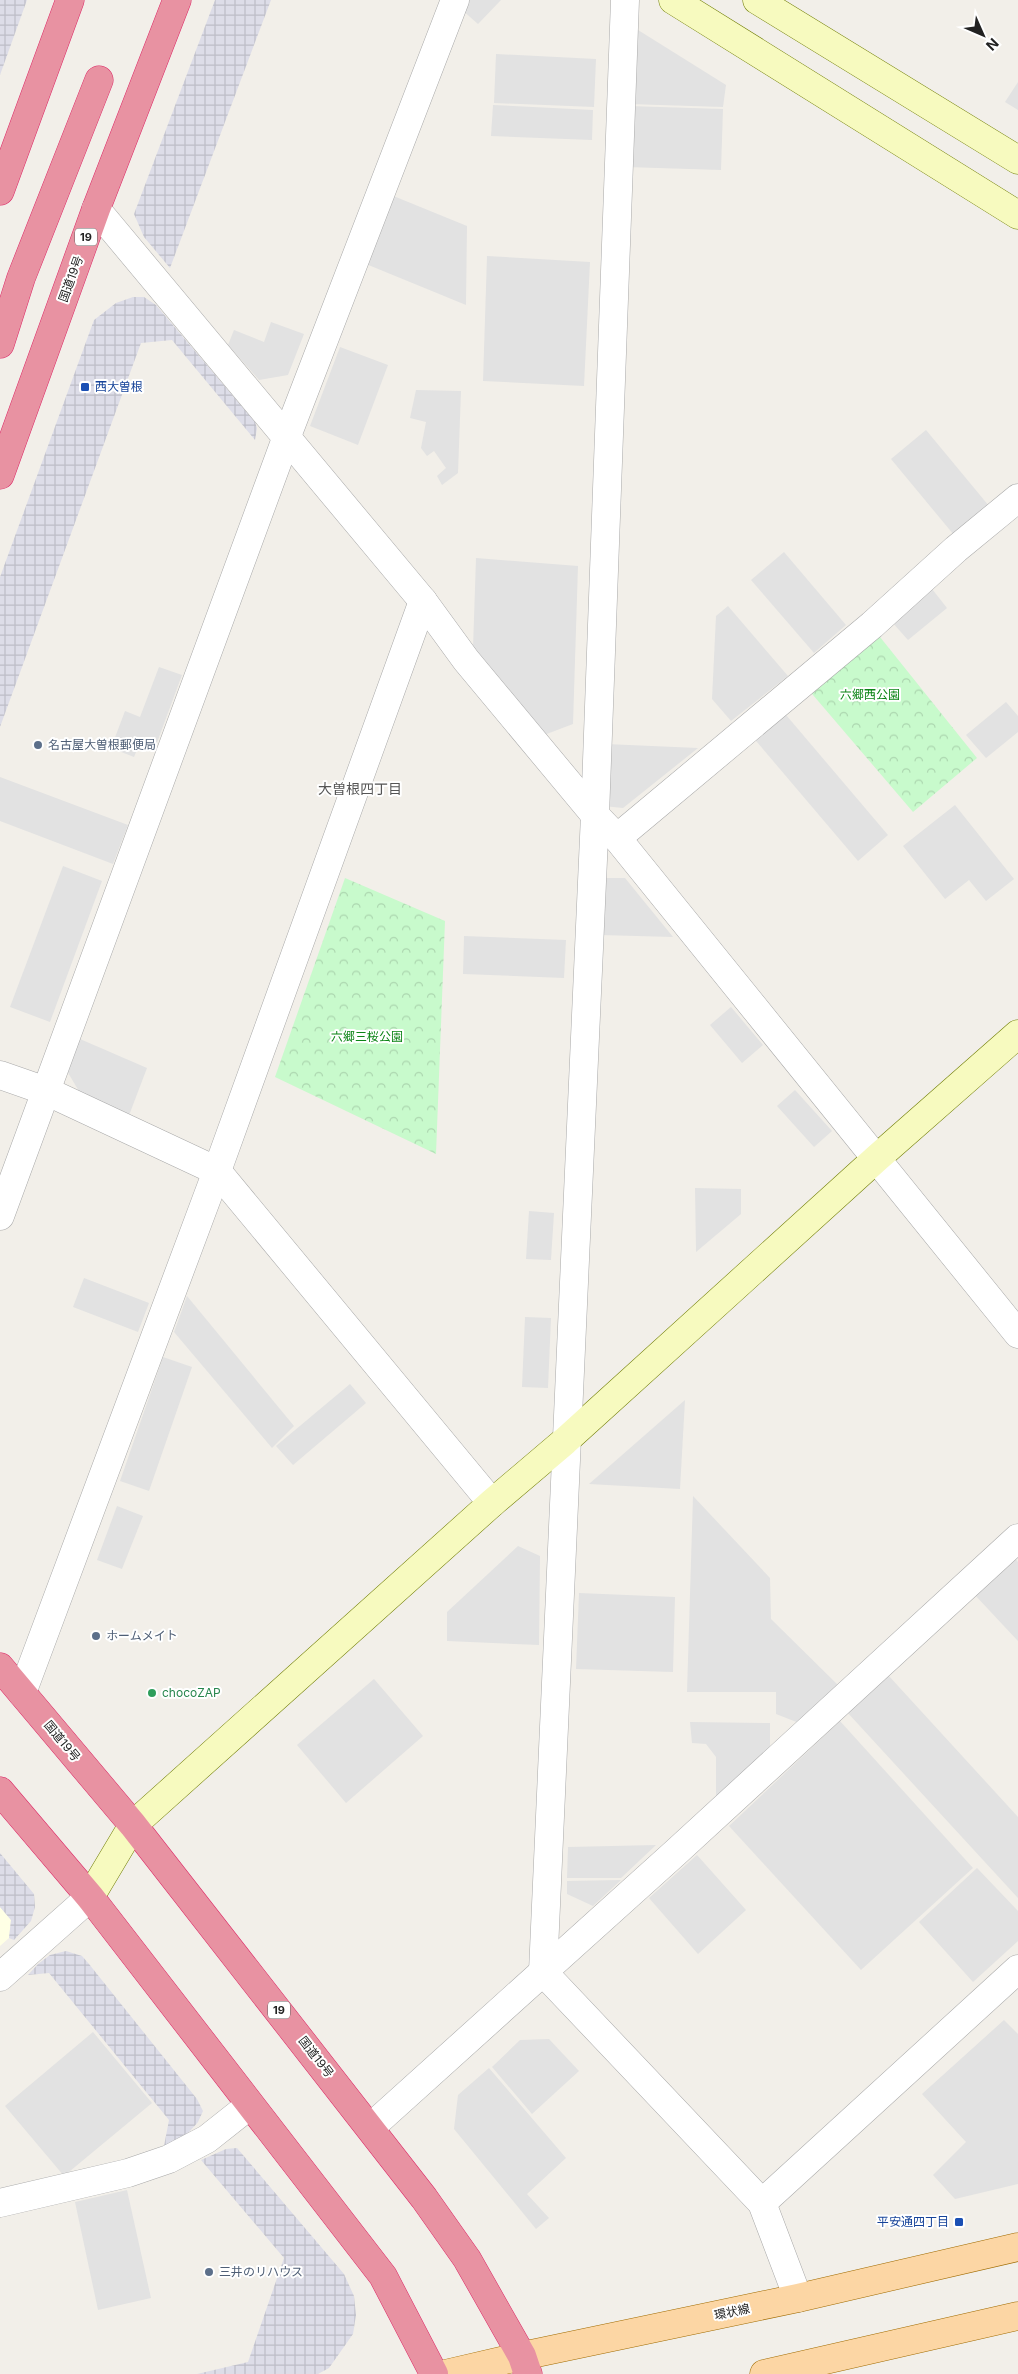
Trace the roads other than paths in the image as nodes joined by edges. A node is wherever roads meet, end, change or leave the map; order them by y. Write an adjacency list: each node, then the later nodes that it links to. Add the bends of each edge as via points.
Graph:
1 (70, 0): 8 (highway)
2 (177, 0): 11 (highway, 国道19号 / 19)
3 (455, 0): 14 (street)
4 (625, 0): 18 (street)
5 (673, 0): 12 (street)
6 (760, 1): 9 (street)
7 (99, 80): 13 (highway, via 21,278)
8 (6, 155): 10 (highway)
9 (1018, 160)
10 (0, 191)
11 (96, 209): 14 (street); 15 (highway, 国道19号 / 19)
12 (1018, 215)
13 (0, 344)
14 (287, 436): 17 (street); 22 (street)
15 (0, 475)
16 (1018, 498): 19 (street)
17 (423, 601): 18 (street, via 466,660); 24 (street)
18 (595, 815): 19 (street); 27 (street)
19 (617, 838): 23 (street)
20 (1018, 1034): 23 (street)
21 (0, 1075): 22 (street)
22 (46, 1092): 24 (street); 25 (street)
23 (877, 1158): 26 (street); 27 (street)
24 (218, 1171): 28 (street); 31 (street)
25 (0, 1216)
26 (1018, 1334)
27 (565, 1441): 28 (street); 36 (street)
28 (492, 1503): 33 (street)
29 (1018, 1538): 36 (street)
30 (0, 1667): 31 (highway, 国道19号 / 19)
31 (22, 1693): 33 (highway, 国道19号 / 19)
32 (0, 1790): 34 (highway)
33 (133, 1825): 34 (street); 39 (highway, 国道19号 / 19)
34 (90, 1897): 37 (street); 38 (highway)
35 (1018, 1969): 41 (street)
36 (543, 1972): 39 (street); 41 (street)
37 (0, 1977)
38 (250, 2105): 40 (street, via 206,2139 169,2159 128,2173); 46 (highway, via 384,2276)
39 (371, 2127): 45 (highway, 国道19号 / 19, via 467,2259)
40 (0, 2203)
41 (762, 2203): 43 (street)
42 (1018, 2248): 43 (main road, 環状線)
43 (798, 2298): 45 (main road, 環状線)
44 (1018, 2316): 48 (main road)
45 (525, 2365): 47 (main road, 環状線)
46 (434, 2374)
47 (445, 2374)
48 (764, 2374)

